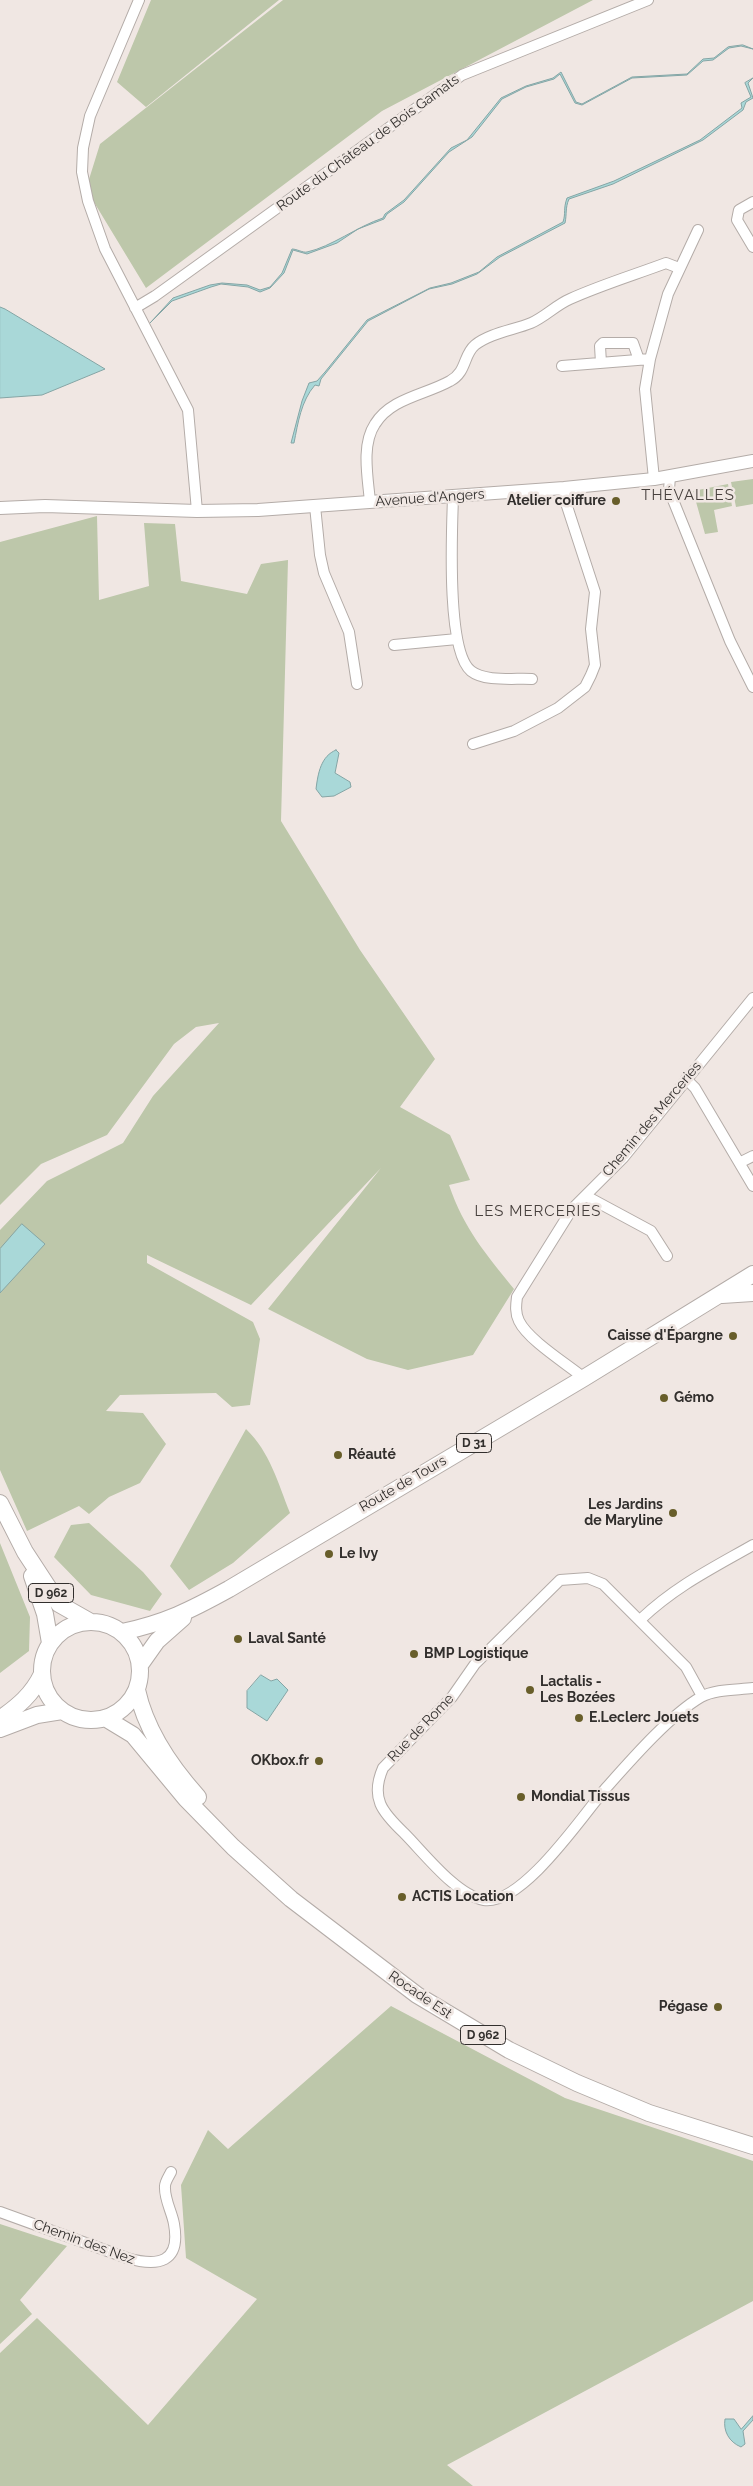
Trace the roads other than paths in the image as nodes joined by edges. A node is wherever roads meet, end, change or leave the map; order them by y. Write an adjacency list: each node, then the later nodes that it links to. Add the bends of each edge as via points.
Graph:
1 (139, 0): 7 (street, via 90,116 82,172 88,201 105,249)
2 (648, 0): 7 (street, Route du Château de Bois Gamats, via 462,75)
3 (753, 202): 5 (street, via 740,210 737,220)
4 (698, 230): 6 (street)
5 (753, 247)
6 (679, 268): 8 (street); 16 (street, via 666,263 568,300 544,317 474,346 460,374 399,403 382,415 369,440)
7 (135, 308): 20 (street, via 188,410)
8 (644, 360): 9 (street); 9 (street, via 633,342 603,343 600,346); 13 (street)
9 (601, 363): 10 (street)
10 (562, 366)
11 (753, 461): 12 (street, Avenue d'Angers)
12 (670, 476): 13 (street, Avenue d'Angers); 26 (street, via 669,490 730,641)
13 (654, 479): 14 (street, Avenue d'Angers)
14 (564, 488): 15 (street, Avenue d'Angers); 27 (street, via 595,592 591,628 592,675 585,687 558,708 514,731)
15 (453, 497): 16 (street, Avenue d'Angers); 22 (street, via 451,564)
16 (370, 502): 18 (street, Avenue d'Angers)
17 (45, 506): 19 (street, Avenue d'Angers); 20 (street, Avenue d'Angers); 21 (street, Avenue d'Angers)
18 (315, 506): 20 (street, Avenue d'Angers); 25 (street, via 324,573 349,632)
19 (0, 508)
20 (196, 511)
21 (0, 517)
22 (457, 639): 23 (street); 24 (street, via 463,662 471,671 483,676)
23 (394, 645)
24 (532, 679)
25 (357, 684)
26 (753, 686)
27 (473, 744)
28 (753, 998): 29 (street, Chemin des Merceries)
29 (686, 1079): 31 (street, via 695,1088); 33 (street, Chemin des Merceries, via 623,1158)
30 (753, 1156): 31 (street)
31 (741, 1162): 32 (street)
32 (753, 1186)
33 (586, 1196): 34 (street, via 651,1231); 38 (street, Chemin des Merceries, via 572,1209 517,1297 515,1308 519,1321 532,1337)
34 (667, 1256)
35 (753, 1274): 37 (main road, Route de Tours / D 31)
36 (753, 1293): 37 (main road, Route de Tours / D 31)
37 (717, 1296): 38 (main road, Route de Tours / D 31)
38 (584, 1378): 42 (main road, Route de Tours / D 31)
39 (0, 1504): 41 (main road, D 962)
40 (753, 1545): 43 (street, via 663,1598)
41 (25, 1552): 44 (main road, D 962, via 59,1604); 46 (main road, D 962, via 45,1614)
42 (192, 1610): 45 (main road, Route de Tours / D 31, via 154,1626); 47 (main road, Route de Tours / D 31, via 158,1641)
43 (640, 1620): 51 (street, Rue de Rome, via 686,1667); 51 (street, Rue de Rome, via 603,1584 588,1578 560,1580 475,1664 452,1697 383,1768 377,1783 377,1799 392,1821 463,1891 485,1900 514,1892 656,1736)
44 (88, 1621): 45 (main road, via 101,1622); 46 (main road, via 74,1624)
45 (122, 1632): 47 (main road, via 135,1647)
46 (50, 1643): 48 (main road, via 42,1663)
47 (140, 1665): 50 (main road)
48 (42, 1674): 52 (main road, via 48,1695); 54 (main road, via 25,1700)
49 (753, 1688): 51 (street, Rue de Rome)
50 (137, 1690): 53 (main road, via 129,1703); 56 (main road, Rocade Est / D 962, via 147,1724 163,1753 238,1842)
51 (702, 1696)
52 (62, 1711): 53 (main road, via 83,1719); 55 (main road, via 37,1715)
53 (105, 1718): 56 (main road, Rocade Est / D 962, via 133,1735 186,1799)
54 (0, 1719)
55 (0, 1730)
56 (250, 1861): 57 (main road, Rocade Est / D 962, via 290,1899 410,1990 509,2050 577,2084 649,2113)
57 (753, 2146)
58 (171, 2172): 59 (street, Chemin des Nez, via 165,2185 175,2243 169,2257 159,2263 127,2258)
59 (0, 2212)

